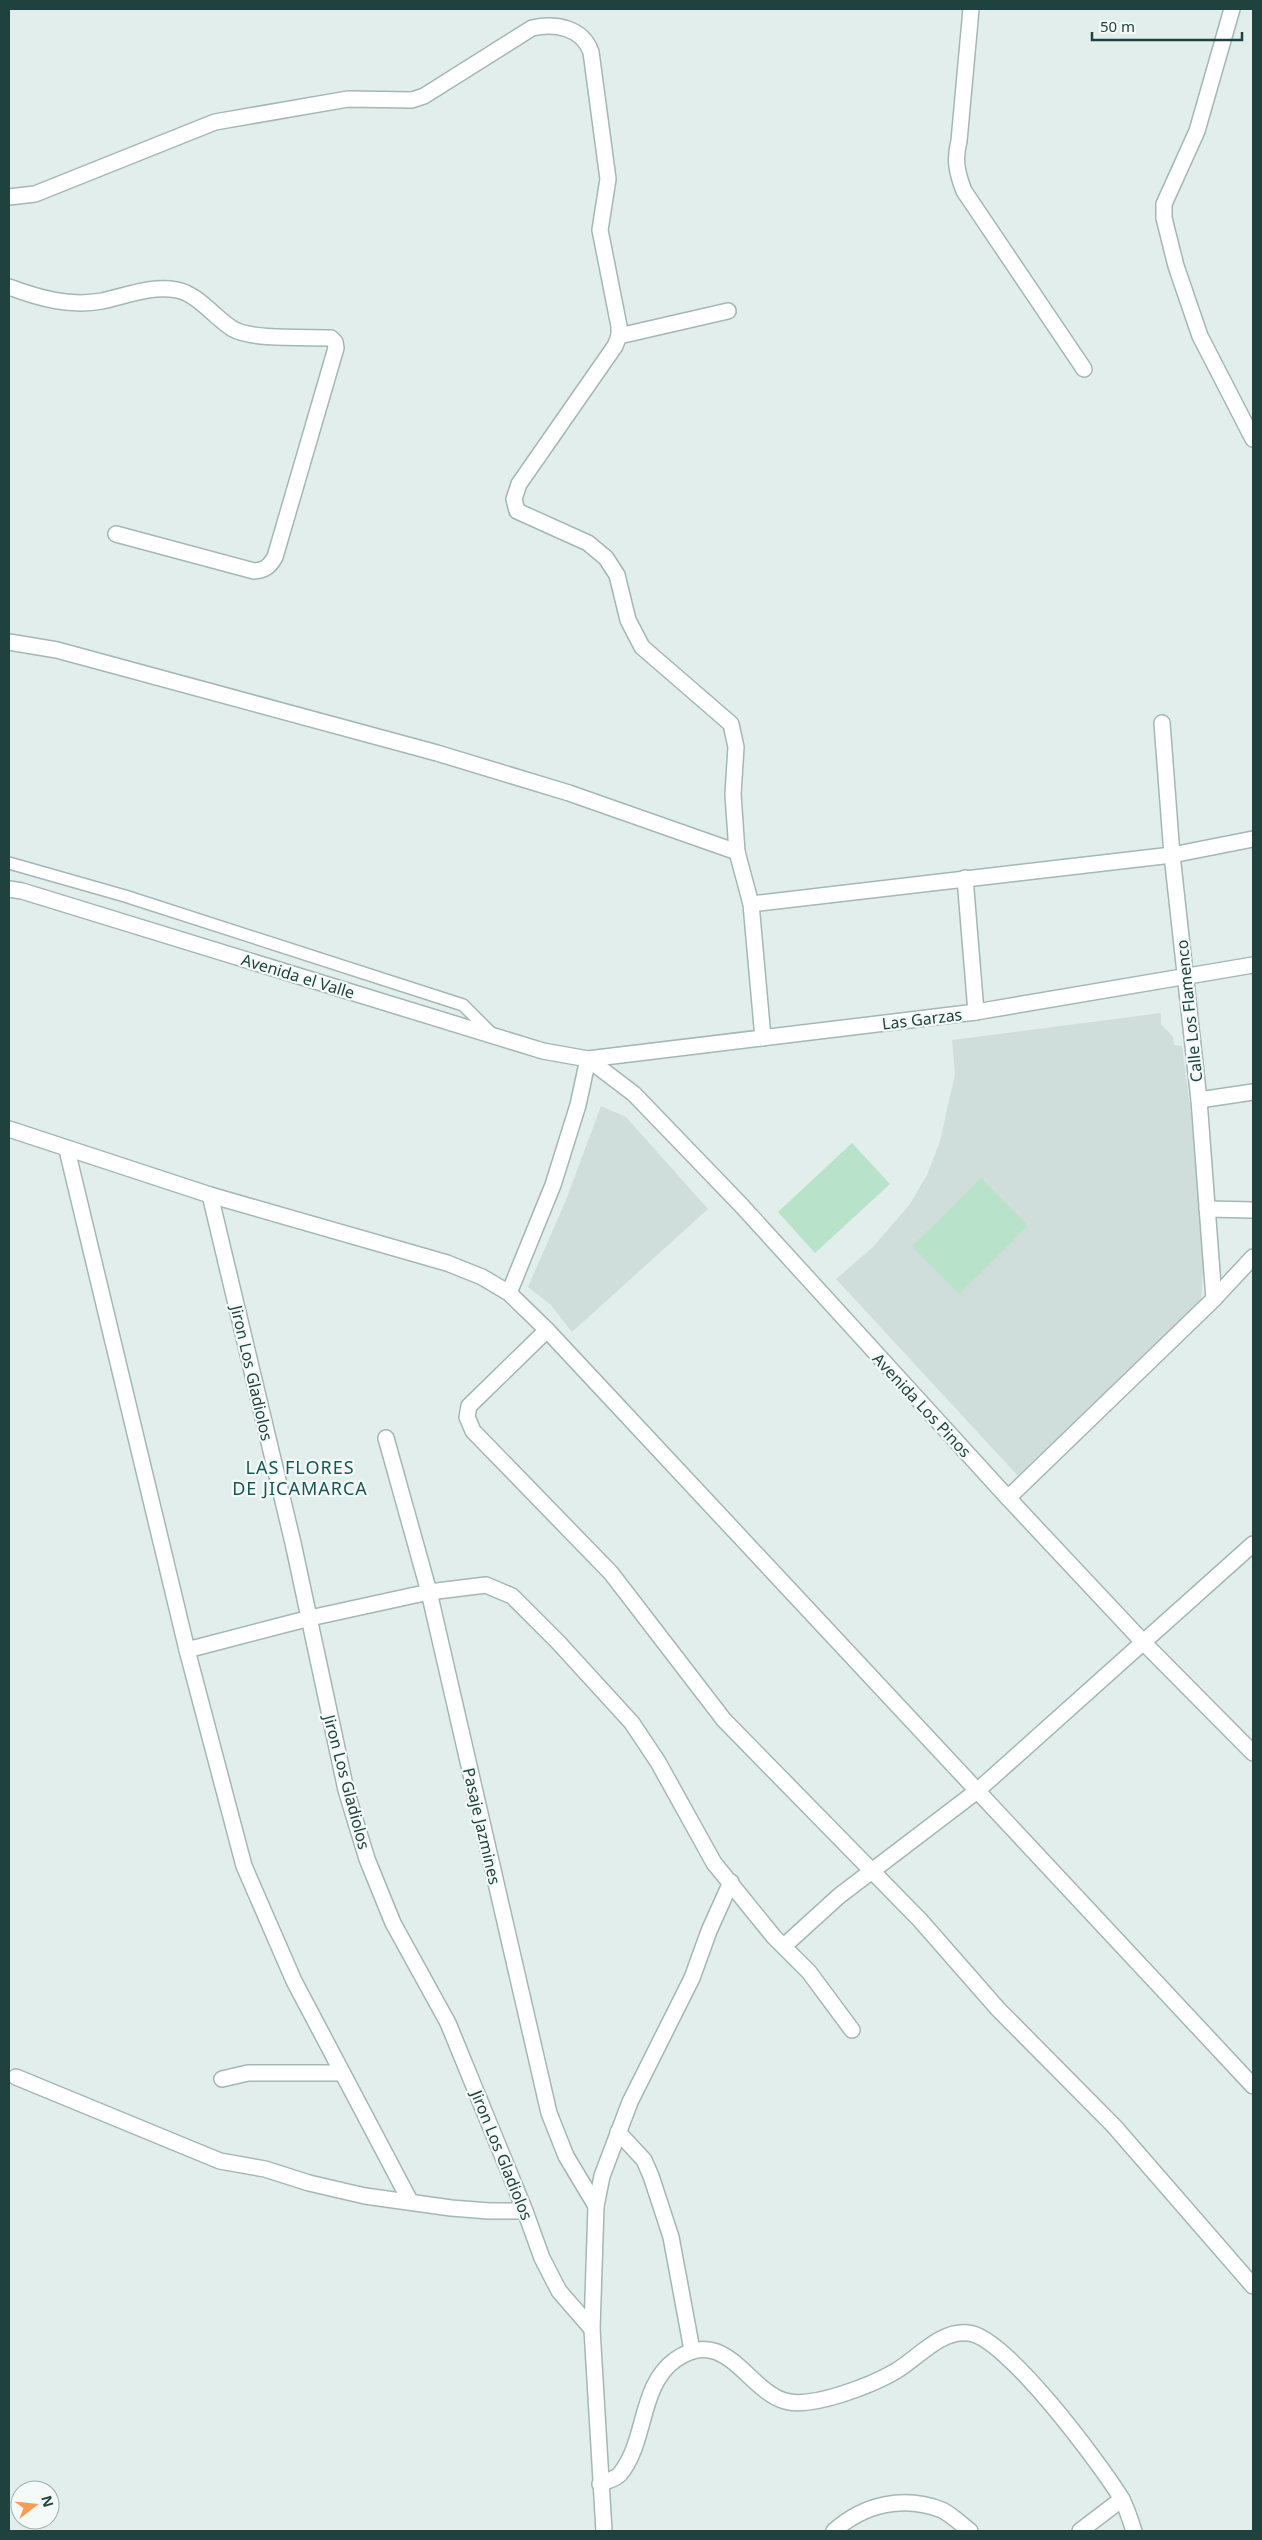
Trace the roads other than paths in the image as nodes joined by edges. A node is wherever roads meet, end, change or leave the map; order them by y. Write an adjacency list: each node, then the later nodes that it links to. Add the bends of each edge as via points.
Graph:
1 (972, 9): 7 (street, via 955,156 957,172 964,191)
2 (1232, 9): 8 (street, via 1197,131 1164,204 1164,218 1176,266 1200,336)
3 (9, 197): 6 (street, via 35,194 215,122 348,99 412,100 424,96 532,28 550,24 579,35 588,42 591,52 608,179 600,230)
4 (9, 286): 9 (street, via 37,298 63,303 100,301 144,290 178,290 211,309 233,329 249,335 331,338 335,342 336,348 270,565 254,571)
5 (728, 311): 6 (street)
6 (619, 336): 13 (street, via 520,484 514,499 517,512 588,543 606,558 616,575 628,620 642,647 731,724 736,747 733,794)
7 (1084, 369)
8 (1253, 439)
9 (116, 534)
10 (9, 642): 13 (street, via 58,650 437,753 569,793)
11 (1162, 722): 14 (street, Calle Los Flamenco)
12 (1253, 839): 14 (street)
13 (737, 852): 18 (street)
14 (1172, 855): 16 (street); 20 (street, Calle Los Flamenco)
15 (9, 862): 22 (lane, via 463,1005)
16 (965, 878): 18 (street); 21 (street)
17 (9, 889): 22 (street, Avenida el Valle)
18 (751, 904): 23 (street)
19 (1253, 965): 20 (street, Las Garzas)
20 (1186, 976): 21 (street, Las Garzas); 26 (street, Calle Los Flamenco)
21 (976, 1012): 23 (street, Las Garzas)
22 (494, 1036): 24 (street, Avenida el Valle, via 543,1051)
23 (763, 1038): 24 (street, Las Garzas)
24 (588, 1059): 33 (street, via 578,1105 553,1185); 37 (street, Avenida Los Pinos, via 634,1094 728,1191)
25 (1253, 1092): 26 (street)
26 (1199, 1100): 30 (street, Calle Los Flamenco)
27 (9, 1129): 28 (street)
28 (67, 1150): 29 (street); 42 (street)
29 (210, 1195): 33 (street, via 447,1263 482,1277); 40 (street, Jiron Los Gladiolos)
30 (1207, 1209): 31 (street); 34 (street, Calle Los Flamenco)
31 (1253, 1210)
32 (1253, 1257): 34 (street)
33 (509, 1293): 35 (street)
34 (1214, 1299): 37 (street)
35 (548, 1330): 44 (street); 45 (street, via 469,1406 467,1417 473,1431 611,1573 724,1720)
36 (386, 1438): 39 (street, Pasaje Jazmines)
37 (1008, 1498): 41 (street, Avenida Los Pinos)
38 (1253, 1544): 41 (street)
39 (429, 1592): 40 (street); 46 (street, via 486,1585 512,1596 632,1723 658,1762 714,1863); 55 (street, Pasaje Jazmines, via 549,2113 566,2156)
40 (310, 1618): 42 (street); 56 (street, Jiron Los Gladiolos, via 344,1780 367,1859 394,1923 448,2023)
41 (1144, 1643): 43 (street, Avenida Los Pinos); 44 (street)
42 (187, 1650): 49 (street, via 244,1866 294,1982)
43 (1253, 1753)
44 (977, 1791): 45 (street); 52 (street)
45 (872, 1870): 47 (street); 57 (street, via 998,2009 1114,2126)
46 (731, 1882): 47 (street); 53 (street, via 692,1978)
47 (784, 1946): 48 (street, via 809,1972)
48 (852, 2030)
49 (342, 2073): 51 (street, via 248,2072); 54 (street)
50 (16, 2077): 54 (street, via 220,2161 265,2169 364,2196)
51 (222, 2079)
52 (1253, 2086)
53 (618, 2132): 55 (street, via 602,2176); 59 (street, via 644,2160 651,2176 671,2238)
54 (410, 2200): 56 (street, via 461,2209)
55 (596, 2206): 58 (street)
56 (525, 2211): 58 (street, Jiron Los Gladiolos, via 542,2258 559,2291)
57 (1253, 2286)
58 (592, 2329): 60 (street)
59 (692, 2350): 60 (street, via 674,2360 656,2383 635,2446 620,2475); 61 (street, via 712,2350 730,2358 784,2401 812,2402 863,2386 896,2371 946,2337 968,2332 986,2338 1011,2359 1094,2456)
60 (600, 2484): 62 (street)
61 (1122, 2499): 65 (street); 66 (street)
62 (604, 2531)
63 (834, 2531): 64 (street, via 868,2509 906,2501 943,2511)
64 (970, 2531)
65 (1080, 2531)
66 (1134, 2531)

